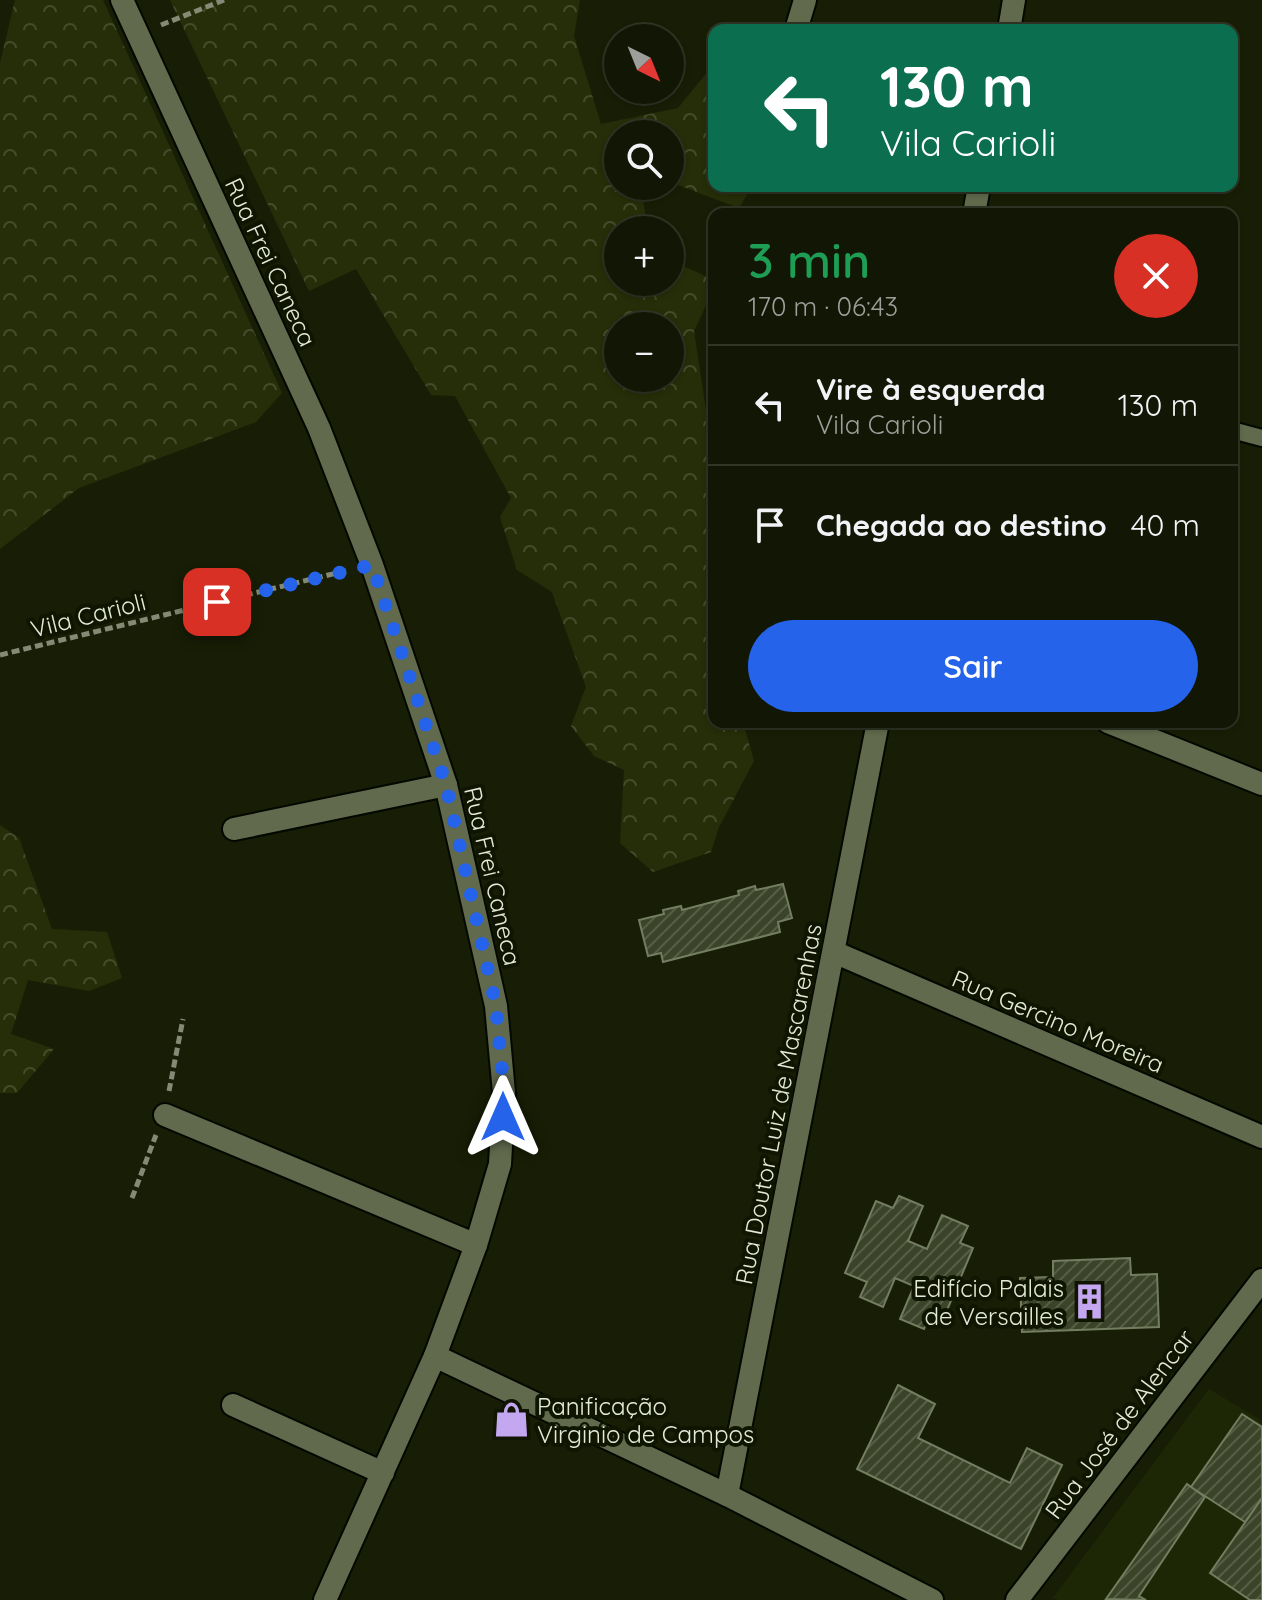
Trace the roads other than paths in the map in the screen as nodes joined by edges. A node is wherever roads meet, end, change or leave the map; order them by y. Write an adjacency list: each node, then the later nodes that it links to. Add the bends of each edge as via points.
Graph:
1 (122, 0): 11 (street, Rua Frei Caneca, via 319,428 372,565)
2 (805, 0): 4 (street)
3 (1014, 0): 5 (street)
4 (798, 24)
5 (1010, 24)
6 (1238, 432): 7 (lane)
7 (1262, 438)
8 (877, 728): 13 (street, Rua Doutor Luiz de Mascarenhas)
9 (1123, 728): 10 (street)
10 (1262, 784)
11 (446, 785): 12 (street); 16 (street, Rua Frei Caneca, via 496,1006 504,1093 500,1164)
12 (234, 829)
13 (834, 952): 15 (street, Rua Gercino Moreira); 21 (street, Rua Doutor Luiz de Mascarenhas)
14 (165, 1115): 16 (street)
15 (1262, 1137)
16 (476, 1245): 18 (street, Rua Frei Caneca)
17 (1262, 1280): 24 (street, Rua José de Alencar)
18 (435, 1356): 20 (street, Rua Frei Caneca); 21 (street)
19 (233, 1405): 20 (street)
20 (383, 1473): 22 (street, Rua Frei Caneca)
21 (727, 1495): 23 (street)
22 (325, 1600)
23 (932, 1600)
24 (1017, 1600)

